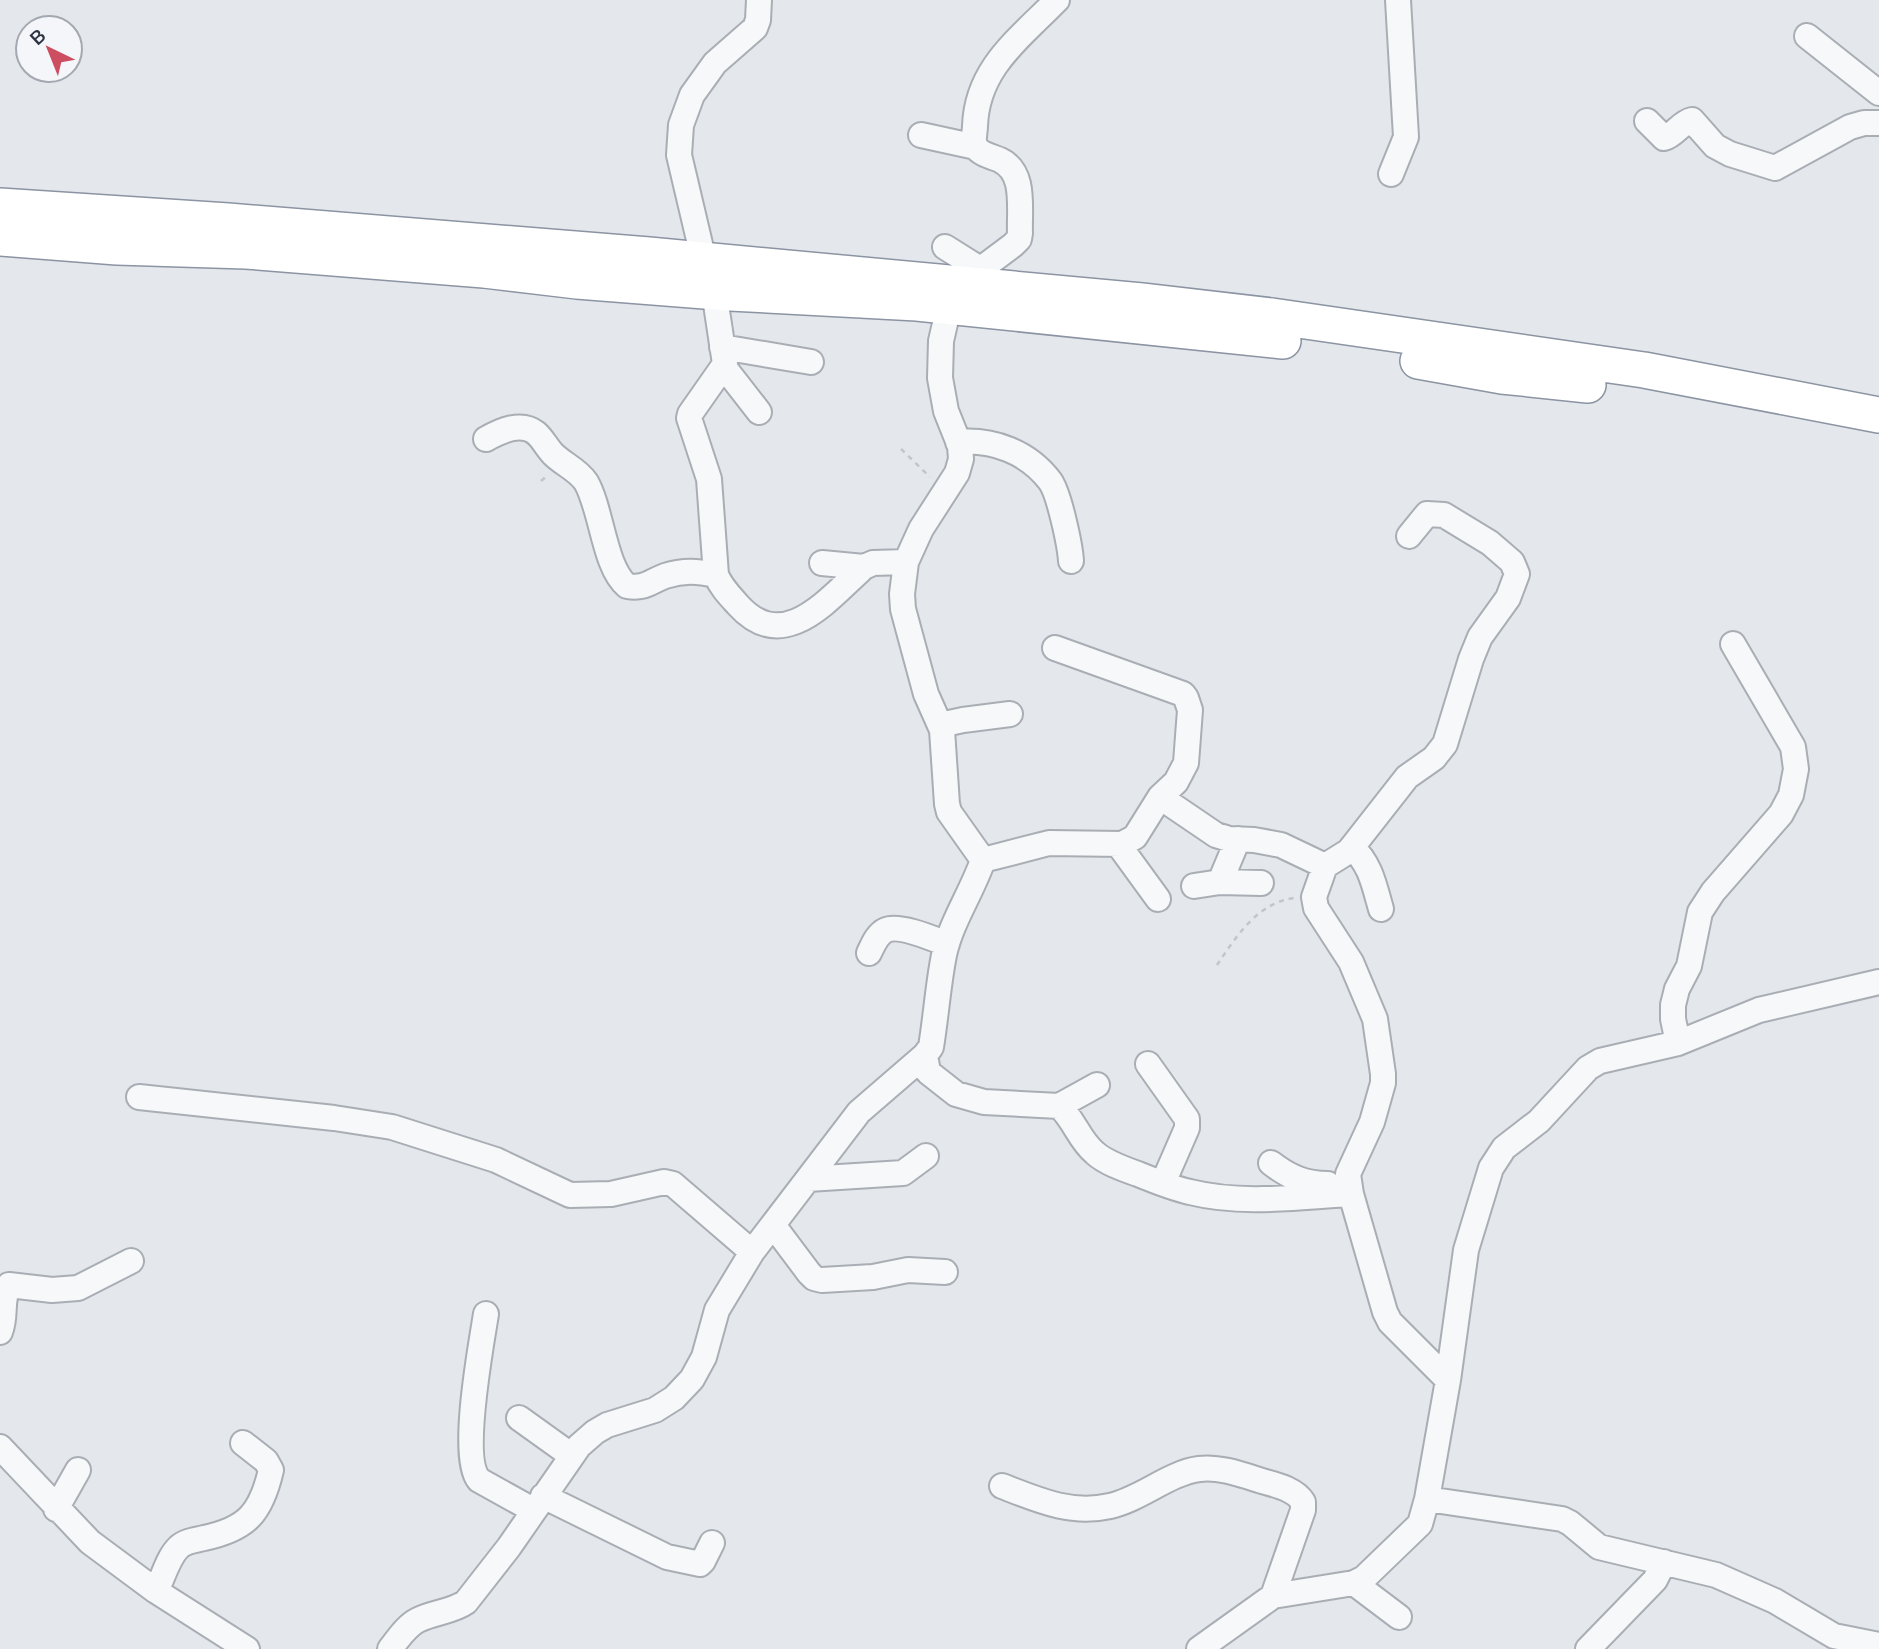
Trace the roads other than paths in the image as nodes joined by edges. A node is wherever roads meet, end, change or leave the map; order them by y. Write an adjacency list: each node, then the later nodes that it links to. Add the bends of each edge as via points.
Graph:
1 (758, 0): 14 (street, via 758,24 715,63 692,95 681,125 679,155)
2 (1057, 0): 9 (street, via 996,62 983,85 976,108)
3 (1398, 0): 10 (street, via 1406,137)
4 (1807, 36): 5 (street)
5 (1879, 93)
6 (1647, 121): 7 (street, via 1664,138 1692,120 1715,146 1775,168 1850,127)
7 (1879, 123)
8 (921, 135): 9 (street)
9 (976, 147): 15 (street, via 1004,162 1018,179 1020,233 1013,245)
10 (1391, 174)
11 (0, 206): 14 (highway, via 228,221)
12 (0, 238): 14 (highway)
13 (945, 247): 15 (street)
14 (709, 276): 15 (highway); 16 (street)
15 (963, 286): 18 (highway, via 1272,316); 23 (street, via 941,341 940,378)
16 (723, 357): 17 (street); 19 (street); 29 (street, via 690,414 709,479)
17 (811, 362)
18 (1610, 376): 20 (highway); 21 (highway)
19 (759, 412)
20 (1879, 415)
21 (1879, 433)
22 (486, 439): 29 (street, via 513,427 534,432 555,456 573,467 586,483 612,560 628,586 643,587 686,571)
23 (958, 442): 25 (street, via 975,440 1013,451 1051,483); 26 (street, via 961,459 957,473)
24 (1409, 536): 37 (street, via 1427,514 1444,515 1490,543 1512,562 1517,574 1508,598 1480,637 1445,744 1407,777)
25 (1071, 561)
26 (906, 562): 28 (street); 33 (street, via 903,609 926,694)
27 (822, 563): 28 (street)
28 (864, 566): 29 (street, via 810,615 789,625 768,625 749,617)
29 (716, 575)
30 (1733, 644): 48 (street, via 1793,747 1796,769 1782,814 1700,912 1689,966 1673,1005)
31 (1055, 649): 34 (street, via 1186,698 1190,710 1186,763 1176,782)
32 (1010, 714): 33 (street)
33 (940, 725): 38 (street, via 949,812)
34 (1160, 797): 35 (street, via 1216,835); 36 (street, via 1135,837)
35 (1238, 839): 39 (street, via 1281,845); 40 (street)
36 (1118, 844): 38 (street, via 1049,843); 43 (street)
37 (1352, 848): 39 (street); 44 (street, via 1368,867)
38 (983, 860): 45 (street)
39 (1325, 866): 58 (street, via 1314,897 1316,908 1361,984 1377,1028 1382,1062 1383,1083 1372,1122 1348,1174)
40 (1220, 883): 41 (street); 42 (street)
41 (1261, 883)
42 (1194, 886)
43 (1158, 899)
44 (1381, 909)
45 (947, 944): 46 (street, via 895,928 882,932); 49 (street, via 931,1047)
46 (869, 953)
47 (1879, 982): 48 (street, via 1748,1013)
48 (1678, 1043): 65 (street, via 1600,1061 1588,1068 1539,1121 1504,1148 1491,1168 1466,1250)
49 (925, 1055): 53 (street, via 928,1072 956,1094 984,1102); 56 (street, via 867,1103)
50 (1148, 1064): 57 (street, via 1187,1119)
51 (1097, 1085): 53 (street)
52 (139, 1097): 60 (street, via 392,1128 496,1160 569,1195 673,1184)
53 (1059, 1106): 57 (street, via 1096,1154)
54 (926, 1156): 56 (street, via 903,1173)
55 (1271, 1164): 58 (street, via 1301,1181)
56 (808, 1179): 59 (street)
57 (1163, 1183): 58 (street, via 1190,1192 1259,1199)
58 (1350, 1189): 65 (street, via 1390,1322)
59 (773, 1225): 60 (street); 62 (street, via 814,1278 873,1277 908,1269)
60 (752, 1252): 69 (street, via 717,1310 704,1357 692,1379 655,1410 595,1432)
61 (131, 1261): 64 (street, via 78,1288 9,1285 1,1298)
62 (945, 1272)
63 (486, 1314): 73 (street, via 472,1426 474,1474)
64 (0, 1332)
65 (1448, 1380): 72 (street)
66 (519, 1418): 69 (street)
67 (243, 1444): 79 (street, via 271,1470 251,1515 229,1533 177,1548)
68 (0, 1447): 74 (street)
69 (572, 1456): 73 (street)
70 (78, 1470): 74 (street)
71 (1002, 1486): 80 (street, via 1058,1507 1110,1507 1201,1468 1241,1475 1295,1493 1303,1510)
72 (1427, 1499): 77 (street, via 1562,1519 1599,1547); 78 (street, via 1412,1534)
73 (538, 1503): 76 (street, via 667,1557 700,1564); 85 (street, via 466,1602 418,1620)
74 (56, 1509): 79 (street, via 90,1542)
75 (174, 1531): 79 (street)
76 (712, 1543)
77 (1664, 1562): 82 (street, via 1716,1575 1775,1601); 87 (street, via 1655,1580)
78 (1354, 1583): 80 (street); 81 (street)
79 (153, 1588): 84 (street)
80 (1273, 1596): 86 (street)
81 (1398, 1617)
82 (1842, 1643): 83 (street)
83 (1879, 1645)
84 (247, 1649)
85 (390, 1649)
86 (1199, 1649)
87 (1588, 1649)

